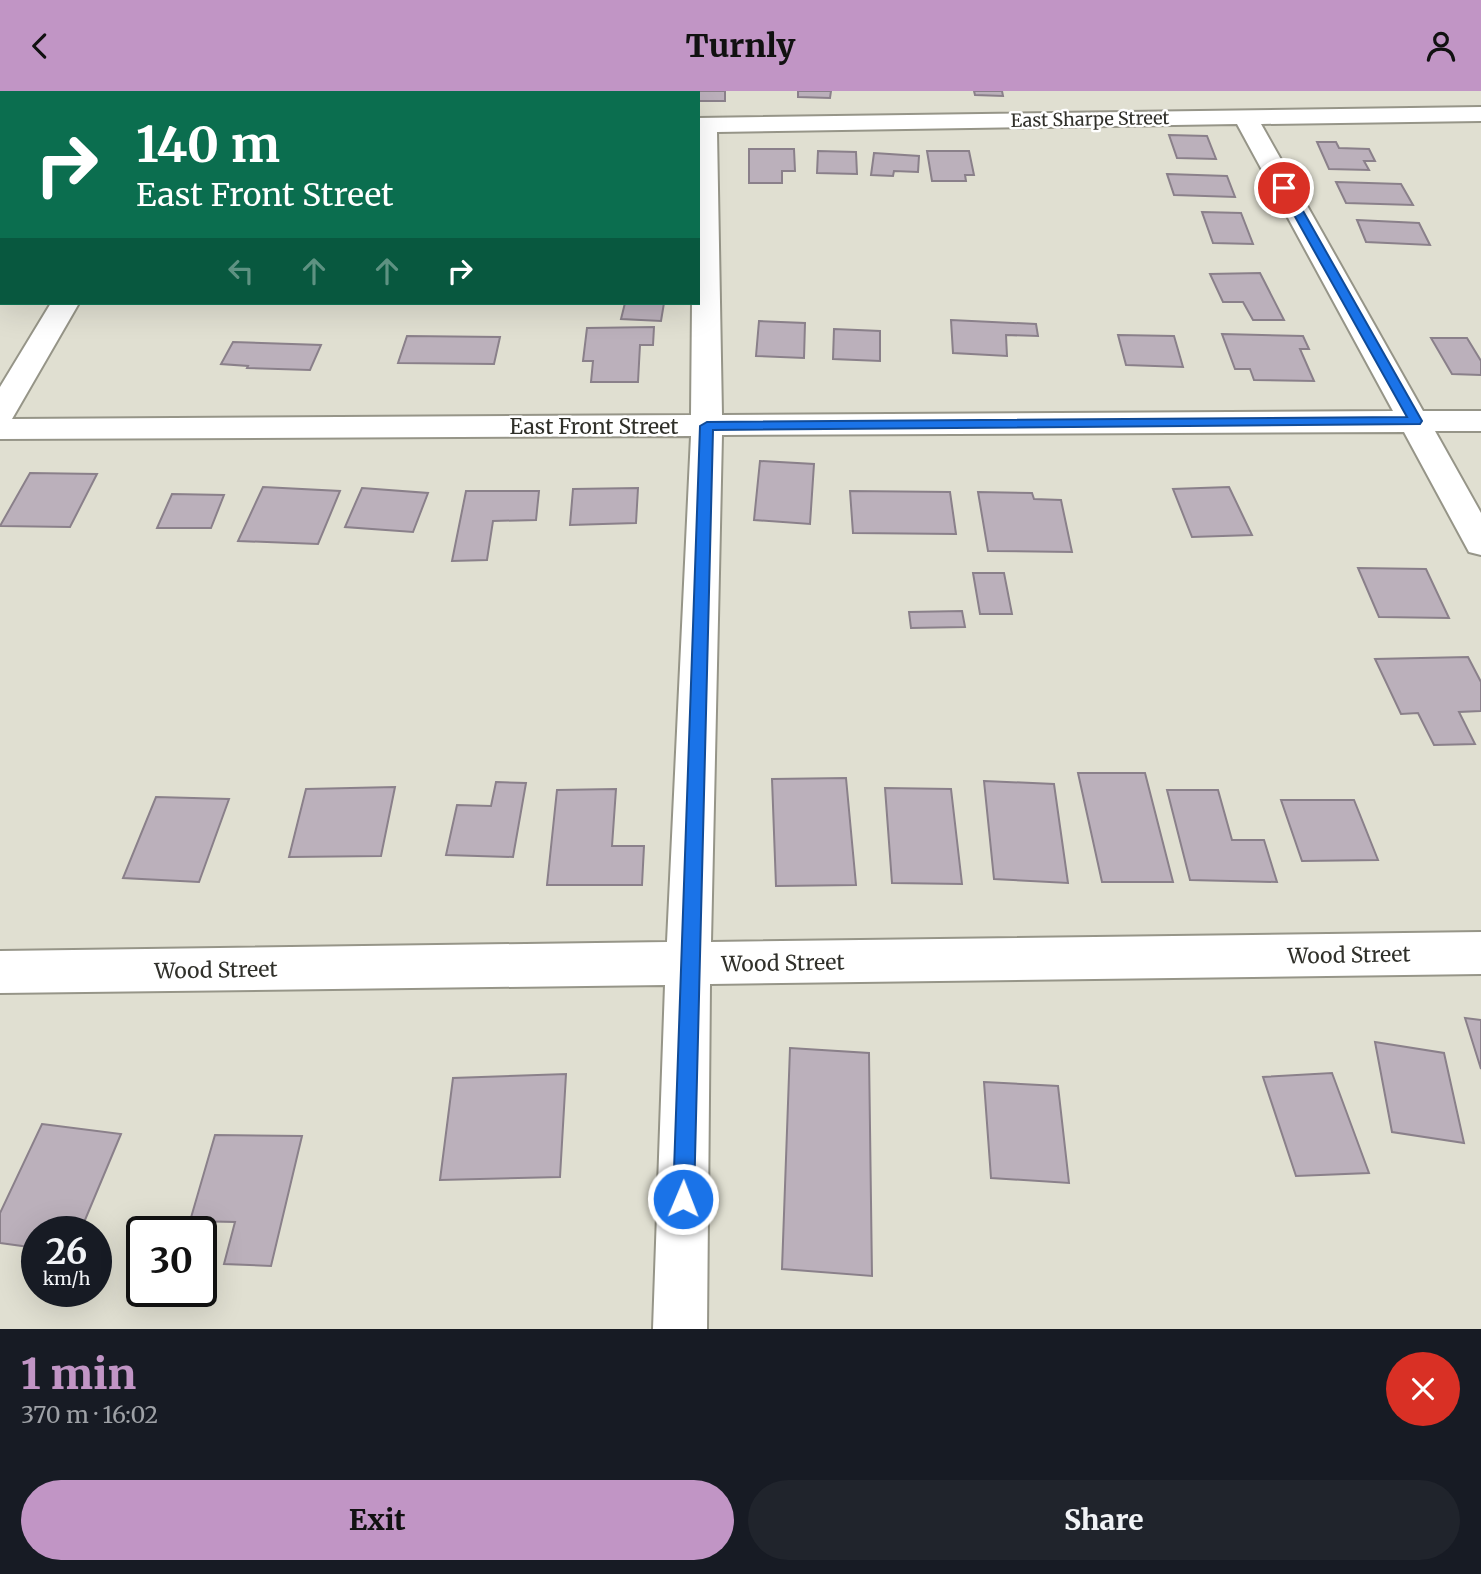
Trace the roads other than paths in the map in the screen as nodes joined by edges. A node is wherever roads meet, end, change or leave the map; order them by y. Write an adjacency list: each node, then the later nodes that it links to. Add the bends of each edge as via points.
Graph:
1 (1481, 114): 2 (street, East Sharpe Street)
2 (1245, 117): 3 (street, East Sharpe Street); 6 (street)
3 (701, 125): 8 (street)
4 (64, 305): 5 (street)
5 (0, 413)
6 (1415, 421): 7 (street, East Front Street); 8 (street, East Front Street); 10 (street)
7 (1481, 421)
8 (707, 426): 9 (street, East Front Street); 12 (street)
9 (0, 429)
10 (1481, 543)
11 (1481, 953): 12 (street, Wood Street)
12 (688, 965): 13 (street, Wood Street); 14 (street)
13 (0, 972)
14 (680, 1329)

